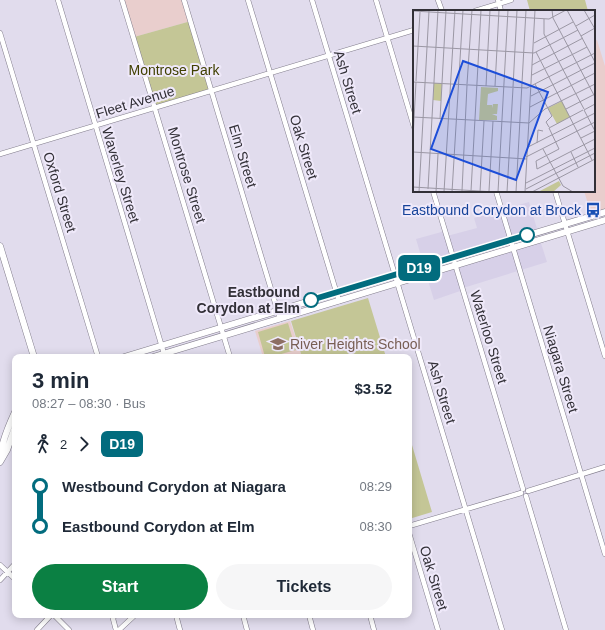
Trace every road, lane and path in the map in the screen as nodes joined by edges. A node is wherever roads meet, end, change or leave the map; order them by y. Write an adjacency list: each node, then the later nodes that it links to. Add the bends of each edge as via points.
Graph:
1 (58, 0): 20 (street, Waverley Street)
2 (122, 0): 18 (street, Montrose Street)
3 (184, 0): 17 (street, Elm Street)
4 (248, 0): 16 (street, Oak Street)
5 (312, 0): 15 (street, Ash Street)
6 (376, 0): 14 (street)
7 (438, 0): 10 (street)
8 (511, 0): 9 (street)
9 (498, 2): 11 (street)
10 (442, 10)
11 (478, 10)
12 (413, 30): 14 (street, Fleet Avenue)
13 (0, 33): 21 (street, Oxford Street)
14 (387, 38): 15 (street, Fleet Avenue); 19 (street)
15 (328, 55): 16 (street, Fleet Avenue); 35 (street, Ash Street)
16 (270, 73): 17 (street, Fleet Avenue); 37 (street, Oak Street)
17 (211, 91): 18 (street, Fleet Avenue); 39 (street, Elm Street)
18 (155, 108): 20 (street, Fleet Avenue); 41 (street, Montrose Street)
19 (413, 124)
20 (95, 126): 21 (street, Fleet Avenue); 43 (street, Waverley Street)
21 (34, 144): 22 (street, Fleet Avenue); 45 (street, Oxford Street)
22 (0, 154)
23 (433, 192): 33 (street, Waterloo Street)
24 (496, 192): 30 (street, Niagara Street)
25 (555, 192): 28 (street)
26 (605, 212): 28 (main road)
27 (605, 220): 29 (main road)
28 (565, 224): 29 (street); 30 (main road)
29 (567, 232): 32 (main road); 50 (street)
30 (511, 240): 32 (street, Niagara Street); 33 (main road)
31 (0, 246): 44 (main road)
32 (513, 248): 34 (main road); 56 (street, Niagara Street)
33 (453, 257): 34 (street, Waterloo Street); 35 (main road)
34 (456, 265): 36 (main road); 57 (street, Waterloo Street)
35 (395, 275): 36 (street, Ash Street); 37 (main road)
36 (398, 283): 38 (main road); 58 (street, Ash Street)
37 (336, 292): 38 (street, Oak Street); 39 (main road)
38 (338, 301): 40 (main road)
39 (278, 310): 40 (street, Elm Street); 41 (main road)
40 (280, 318): 42 (main road)
41 (221, 328): 42 (street, Montrose Street); 43 (main road)
42 (224, 336): 48 (main road); 49 (street, Montrose Street)
43 (161, 346): 46 (main road); 47 (street, Waverley Street)
44 (33, 354)
45 (97, 354)
46 (134, 354)
47 (164, 354)
48 (167, 354)
49 (229, 354)
50 (605, 356)
51 (12, 418): 53 (main road, via 6,429)
52 (12, 436): 54 (main road)
53 (0, 457)
54 (0, 462)
55 (605, 467): 56 (street)
56 (581, 474): 57 (street); 61 (street, Niagara Street)
57 (524, 492): 58 (street); 84 (street, Waterloo Street)
58 (465, 509): 59 (street); 83 (street, Ash Street)
59 (412, 525)
60 (412, 543): 82 (street, Oak Street)
61 (605, 554)
62 (0, 565): 64 (street)
63 (12, 567): 64 (street)
64 (8, 572): 65 (street); 66 (street)
65 (12, 576)
66 (0, 580)
67 (50, 618): 75 (street)
68 (56, 618): 76 (street)
69 (113, 618): 77 (street)
70 (132, 618): 77 (street)
71 (177, 618): 78 (street)
72 (244, 618): 79 (street)
73 (309, 618): 80 (street)
74 (371, 618): 81 (street)
75 (38, 630)
76 (70, 630)
77 (118, 630)
78 (180, 630)
79 (248, 630)
80 (313, 630)
81 (374, 630)
82 (438, 630)
83 (502, 630)
84 (566, 630)

